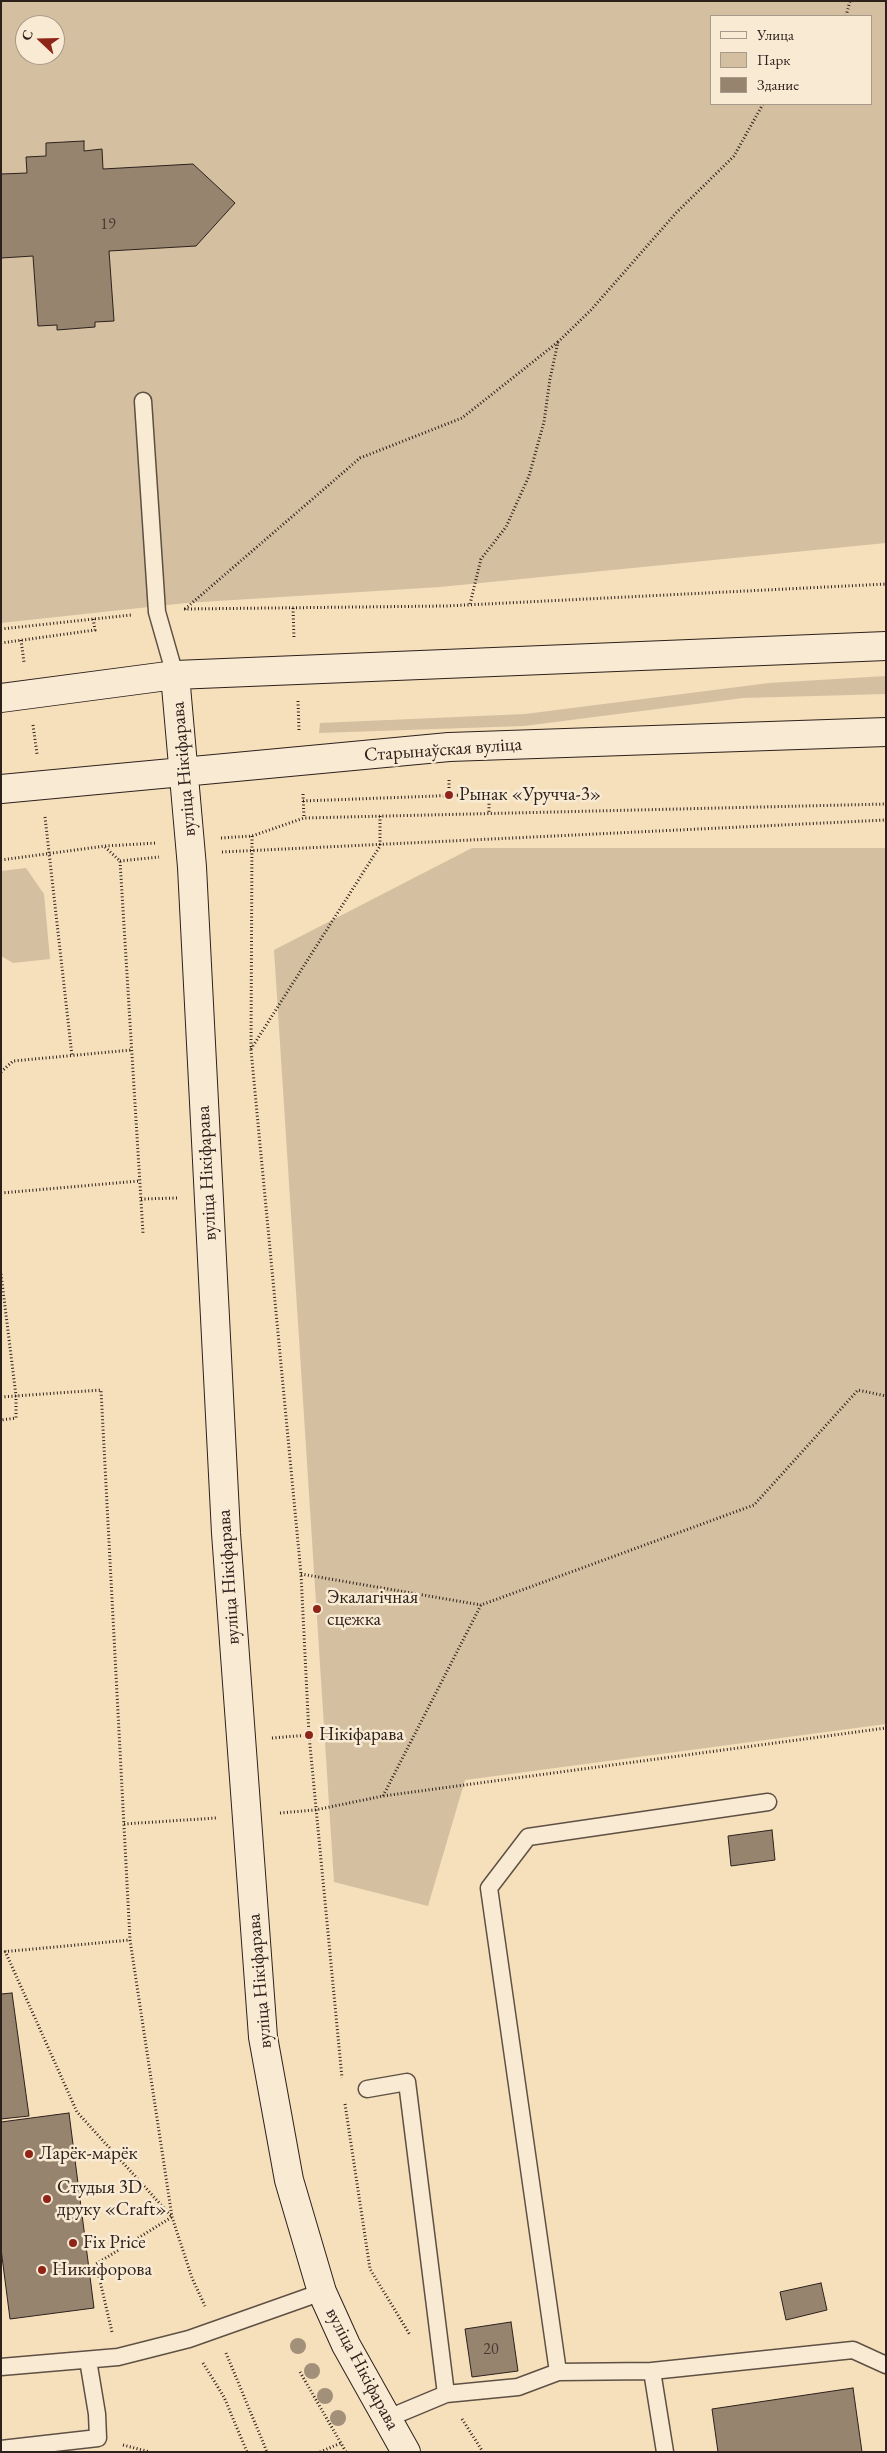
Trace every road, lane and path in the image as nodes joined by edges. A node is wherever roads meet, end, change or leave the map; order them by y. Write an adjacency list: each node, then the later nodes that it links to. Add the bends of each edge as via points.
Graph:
1 (850, 1): 2 (path)
2 (846, 15)
3 (762, 105): 4 (path, via 734,156 676,213)
4 (558, 342): 7 (path, via 544,422 529,476 506,527 482,559); 9 (path, via 462,418 360,458)
5 (143, 401): 10 (lane)
6 (886, 584): 7 (path)
7 (470, 604): 8 (path)
8 (293, 608): 9 (path); 16 (path)
9 (185, 610): 10 (path)
10 (157, 612): 11 (path); 17 (lane)
11 (93, 618): 12 (path); 13 (path, via 95,630)
12 (1, 629)
13 (21, 640): 14 (path); 18 (path)
14 (1, 643)
15 (886, 646): 16 (main road)
16 (296, 669): 17 (main road); 21 (path)
17 (175, 676): 18 (main road); 22 (main road, вуліца Нікіфарава)
18 (29, 695): 19 (main road); 23 (path)
19 (1, 698)
20 (886, 732): 21 (main road, Старынаўская вуліца, via 449,747)
21 (301, 761): 22 (main road, Старынаўская вуліца); 25 (path)
22 (184, 772): 23 (main road, Старынаўская вуліца); 34 (main road, вуліца Нікіфарава)
23 (41, 784): 24 (main road, Старынаўская вуліца); 33 (path)
24 (1, 789)
25 (304, 801): 27 (path, via 488,794); 29 (path)
26 (886, 804): 27 (path)
27 (489, 813): 28 (path)
28 (380, 816): 29 (path); 31 (path)
29 (304, 818): 32 (path, via 252,836)
30 (886, 820): 31 (path)
31 (380, 846): 32 (path); 38 (path)
32 (250, 850): 34 (path); 38 (path)
33 (49, 853): 35 (path); 36 (path, via 105,846); 39 (path)
34 (191, 855): 36 (path); 61 (main road, вуліца Нікіфарава, via 226,1533 263,2037 289,2180)
35 (1, 860)
36 (120, 861): 37 (path)
37 (131, 1050): 39 (path); 41 (path)
38 (251, 1050): 49 (path)
39 (72, 1056): 40 (path, via 13,1061)
40 (1, 1072)
41 (140, 1181): 42 (path); 43 (path)
42 (1, 1193)
43 (143, 1233)
44 (1, 1274): 45 (path)
45 (16, 1396): 47 (path); 48 (path, via 16,1418); 55 (path, via 100,1390)
46 (886, 1396): 50 (path, via 858,1390 754,1505)
47 (1, 1397)
48 (1, 1420)
49 (301, 1574): 50 (path); 54 (path)
50 (481, 1605): 52 (path)
51 (886, 1728): 52 (path)
52 (383, 1796): 54 (path)
53 (768, 1802): 71 (lane, via 528,1838 490,1888)
54 (315, 1810): 57 (path)
55 (130, 1940): 56 (path); 60 (path)
56 (3, 1952): 60 (path, via 77,2112)
57 (342, 2084)
58 (367, 2089): 72 (lane, via 407,2082)
59 (345, 2103): 63 (path, via 370,2269)
60 (172, 2217): 62 (path, via 192,2278); 65 (path, via 96,2264)
61 (322, 2292): 62 (lane); 73 (main road, вуліца Нікіфарава, via 346,2346)
62 (216, 2328): 64 (lane); 77 (path)
63 (411, 2336)
64 (189, 2339): 65 (lane); 76 (path, via 224,2397)
65 (118, 2357): 66 (lane)
66 (88, 2360): 68 (lane); 75 (lane, via 98,2438)
67 (886, 2365): 69 (lane, via 854,2350)
68 (1, 2367)
69 (652, 2371): 71 (lane); 82 (lane)
70 (300, 2372): 74 (path)
71 (558, 2372): 72 (lane, via 518,2387)
72 (446, 2394): 73 (lane); 81 (path)
73 (386, 2419): 80 (main road, вуліца Нікіфарава)
74 (341, 2443): 78 (path); 79 (path)
75 (1, 2449)
76 (247, 2452)
77 (267, 2452)
78 (320, 2452)
79 (346, 2452)
80 (406, 2452)
81 (483, 2452)
82 (665, 2452)

